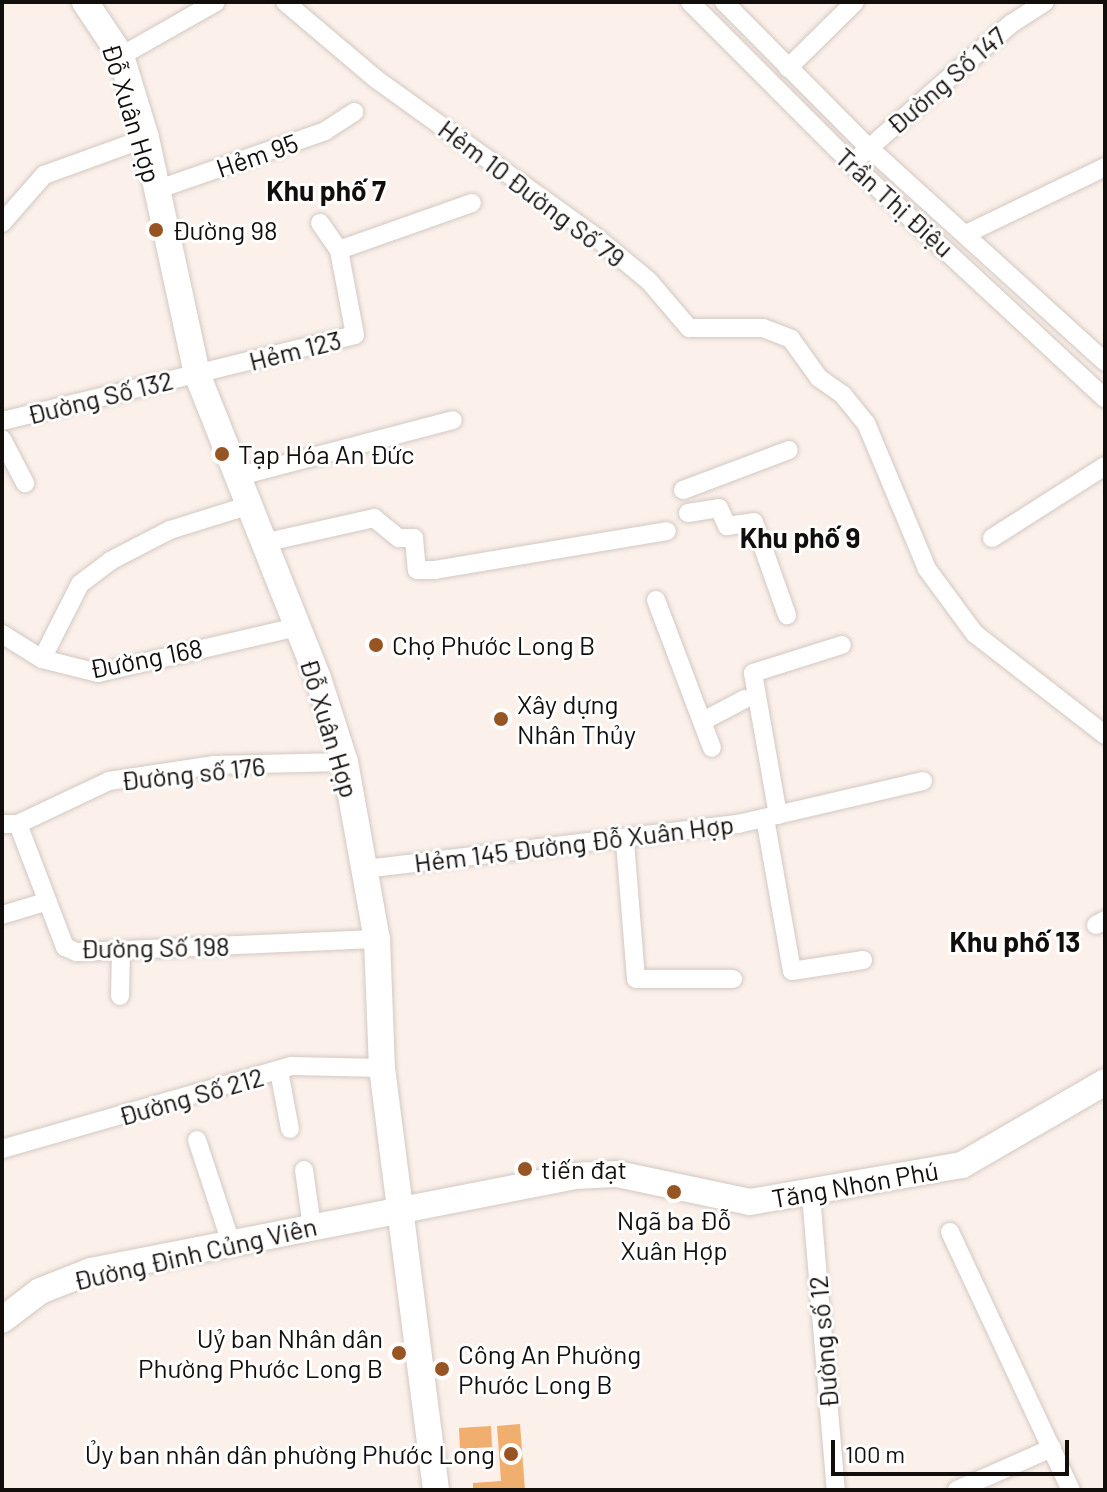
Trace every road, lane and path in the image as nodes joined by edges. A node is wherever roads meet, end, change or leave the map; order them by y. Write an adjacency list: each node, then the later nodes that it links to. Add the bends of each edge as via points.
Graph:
1 (85, 2): 8 (main road, Đỗ Xuân Hợp)
2 (216, 2): 8 (street)
3 (285, 2): 47 (street, Hẻm 10 Đường Số 79, via 376,79 597,238 649,281 689,328 763,328 791,339 819,378 843,395 866,423 927,569 975,634)
4 (690, 2): 13 (street, Trần Thị Điệu)
5 (855, 2): 9 (street)
6 (1045, 2): 12 (street, Đường Số 147, via 1011,24)
7 (736, 6): 9 (street, Trần Thị Điệu)
8 (121, 56): 11 (main road, Đỗ Xuân Hợp)
9 (788, 68): 12 (street, Trần Thị Điệu)
10 (354, 112): 15 (street, Hẻm 95, via 325,131)
11 (146, 138): 15 (main road, Đỗ Xuân Hợp); 17 (street, via 53,169)
12 (868, 147): 13 (street, Đường Số 147); 19 (street, Trần Thị Điệu)
13 (852, 164): 22 (street, Trần Thị Điệu)
14 (1105, 167): 19 (street)
15 (156, 190): 24 (main road, Đỗ Xuân Hợp)
16 (472, 203): 20 (street)
17 (2, 223)
18 (320, 223): 20 (street, Hẻm 123)
19 (968, 233): 21 (street, Trần Thị Điệu)
20 (339, 250): 24 (street, Hẻm 123, via 355,335)
21 (1075, 333): 22 (street); 23 (street, Trần Thị Điệu)
22 (1057, 350): 25 (street, Trần Thị Điệu)
23 (1105, 362)
24 (197, 374): 27 (street, Đường Số 132); 31 (main road, Đỗ Xuân Hợp)
25 (1105, 398)
26 (453, 420): 31 (street)
27 (2, 421)
28 (2, 439): 32 (street, Đường Số 132)
29 (789, 450): 33 (street)
30 (1105, 466): 37 (street)
31 (236, 477): 34 (main road, Đỗ Xuân Hợp)
32 (25, 483)
33 (683, 490)
34 (247, 506): 38 (main road, Đỗ Xuân Hợp); 44 (street, via 170,530 110,561 80,584)
35 (688, 513): 40 (street, via 719,508 727,526 754,522)
36 (667, 531): 38 (street, via 435,570 417,570 414,538 393,535 374,518)
37 (992, 538)
38 (263, 543): 41 (main road, Đỗ Xuân Hợp)
39 (656, 600): 46 (street)
40 (787, 615)
41 (298, 627): 44 (street, Đường 168, via 98,673); 49 (main road, Đỗ Xuân Hợp)
42 (2, 634): 44 (street, Đường 168)
43 (842, 645): 52 (street, via 753,673)
44 (42, 659)
45 (745, 699): 46 (street)
46 (705, 720): 48 (street)
47 (1105, 735)
48 (712, 748)
49 (345, 762): 53 (street, Đường số 176, via 213,765 109,781); 55 (main road, Đỗ Xuân Hợp)
50 (923, 781): 52 (street, Hẻm 145 Đường Đỗ Xuân Hợp)
51 (2, 806): 53 (street, Đường Số 198)
52 (772, 816): 54 (street, Hẻm 145 Đường Đỗ Xuân Hợp); 60 (street, via 792,971)
53 (9, 824): 56 (street, Đường Số 198)
54 (625, 842): 55 (street, Hẻm 145 Đường Đỗ Xuân Hợp, via 541,845); 61 (street, via 636,979)
55 (365, 869): 58 (main road, Đỗ Xuân Hợp)
56 (45, 902): 57 (street); 59 (street, Đường Số 198, via 65,947 76,952)
57 (2, 915)
58 (377, 939): 59 (street, Đường Số 198); 63 (main road, Đỗ Xuân Hợp)
59 (121, 950): 62 (street)
60 (863, 960)
61 (733, 979)
62 (120, 996)
63 (382, 1068): 64 (street, Đường Số 212, via 292,1066); 71 (main road, Đỗ Xuân Hợp)
64 (279, 1071): 66 (street); 68 (street, Đường Số 212)
65 (1105, 1082): 70 (main road, Tăng Nhơn Phú, via 962,1165)
66 (290, 1129)
67 (197, 1140): 74 (street)
68 (2, 1149)
69 (304, 1170): 72 (street)
70 (811, 1195): 71 (main road, Tăng Nhơn Phú, via 750,1202 617,1174 573,1176); 78 (street, Đường số 12)
71 (398, 1209): 72 (main road, Đường Đinh Củng Viên); 77 (main road, Đỗ Xuân Hợp)
72 (312, 1226): 74 (main road, Đường Đinh Củng Viên)
73 (950, 1232): 76 (street)
74 (231, 1243): 75 (main road, Đường Đinh Củng Viên, via 91,1271 40,1291)
75 (2, 1320)
76 (1052, 1448): 79 (street); 80 (street)
77 (436, 1490)
78 (836, 1490)
79 (957, 1490)
80 (1071, 1490)

